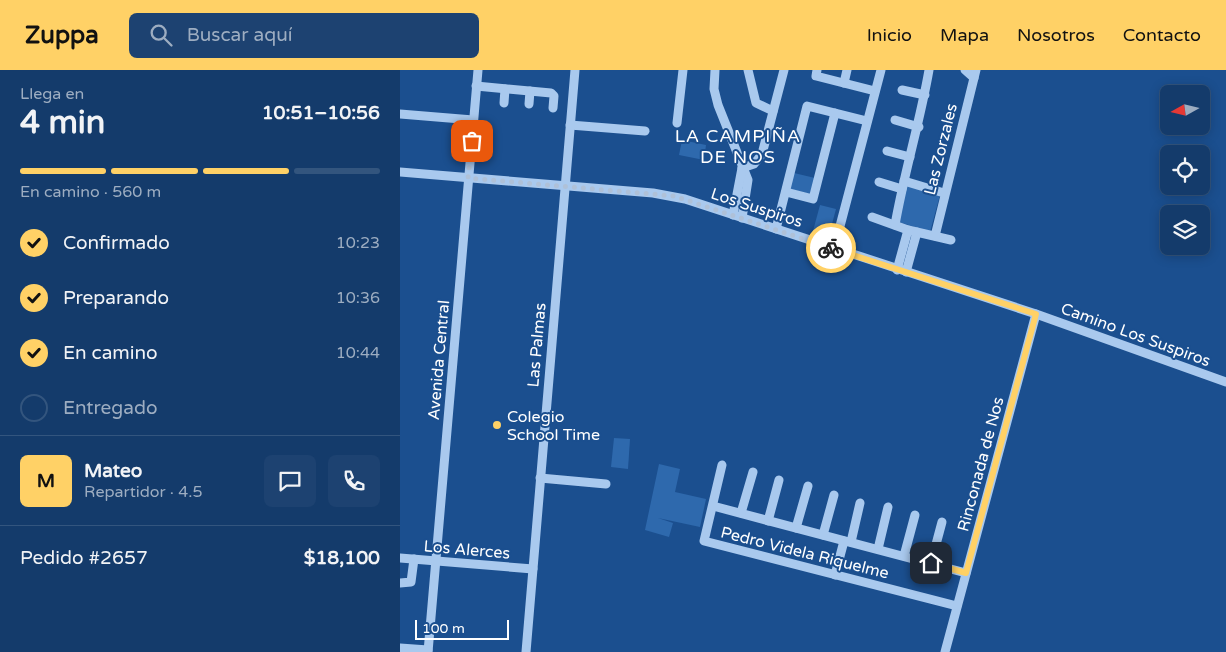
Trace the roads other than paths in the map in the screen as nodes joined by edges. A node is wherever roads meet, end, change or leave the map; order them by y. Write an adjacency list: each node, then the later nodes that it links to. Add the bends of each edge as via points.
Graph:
1 (478, 70): 14 (street, Avenida Central)
2 (575, 70): 30 (street, Las Palmas)
3 (683, 70): 29 (street)
4 (715, 70): 35 (street, via 716,99)
5 (748, 70): 23 (street, via 756,103)
6 (784, 70): 23 (street)
7 (847, 70): 13 (street)
8 (881, 70): 18 (street)
9 (929, 70): 19 (street)
10 (965, 70): 12 (street)
11 (816, 73): 13 (street)
12 (975, 74): 42 (street, Las Zorzales)
13 (844, 83): 18 (street)
14 (476, 86): 15 (street); 26 (street, Avenida Central)
15 (506, 89): 17 (street); 20 (street)
16 (902, 90): 19 (street)
17 (530, 91): 21 (street); 22 (street, via 553,94)
18 (875, 91): 28 (street)
19 (925, 95): 31 (street)
20 (504, 102)
21 (529, 104)
22 (553, 108)
23 (773, 111): 35 (street, via 760,160)
24 (835, 113): 28 (street); 41 (street, via 813,199); 41 (street, via 807,106)
25 (400, 114): 26 (street)
26 (474, 120): 37 (street, Avenida Central)
27 (895, 120): 31 (street)
28 (867, 121): 50 (street)
29 (677, 123)
30 (570, 125): 32 (street); 40 (street, Las Palmas)
31 (919, 127): 34 (street)
32 (645, 131)
33 (887, 151): 34 (street)
34 (910, 157): 39 (street)
35 (742, 168): 43 (street, via 748,185)
36 (400, 172): 37 (street, Los Suspiros)
37 (468, 178): 40 (street, Los Suspiros); 75 (street, Avenida Central)
38 (879, 182): 39 (street)
39 (903, 185): 42 (street); 45 (street)
40 (565, 186): 43 (street, Los Suspiros, via 664,195); 56 (street, Las Palmas)
41 (786, 192): 46 (street)
42 (944, 193): 48 (street, Las Zorzales)
43 (737, 216): 46 (street, Los Suspiros)
44 (872, 217): 45 (street)
45 (895, 225): 47 (street)
46 (776, 229): 50 (street, Los Suspiros)
47 (912, 231): 48 (street); 51 (street)
48 (935, 236): 49 (street)
49 (951, 240)
50 (834, 248): 51 (street, Los Suspiros)
51 (901, 271): 52 (street, Los Suspiros)
52 (1036, 314): 53 (street, Camino Los Suspiros); 78 (street, Rinconada de Nos)
53 (1226, 382)
54 (722, 465): 62 (street)
55 (753, 472): 64 (street)
56 (540, 478): 58 (street); 77 (street, Las Palmas)
57 (779, 480): 66 (street)
58 (606, 484)
59 (808, 486): 68 (street)
60 (834, 495): 69 (street)
61 (860, 503): 70 (street)
62 (713, 506): 64 (street); 79 (street, Pedro Videla Riquelme, via 704,541)
63 (888, 507): 71 (street)
64 (742, 513): 66 (street)
65 (915, 515): 72 (street)
66 (768, 521): 68 (street)
67 (942, 522): 76 (street)
68 (796, 528): 69 (street)
69 (823, 535): 70 (street)
70 (847, 542): 71 (street); 79 (street)
71 (878, 549): 72 (street)
72 (904, 556): 76 (street)
73 (400, 558): 74 (street, Los Alerces)
74 (414, 560): 75 (street, Los Alerces); 80 (street, via 411,582)
75 (436, 562): 77 (street, Los Alerces); 83 (street, Avenida Central)
76 (931, 563): 78 (street)
77 (533, 569): 84 (street, Las Palmas)
78 (966, 573): 81 (street, Rinconada de Nos)
79 (835, 575): 81 (street, Pedro Videla Riquelme)
80 (400, 583)
81 (957, 606): 85 (street, Rinconada de Nos)
82 (400, 648): 83 (street)
83 (428, 651)
84 (526, 652)
85 (945, 652)

